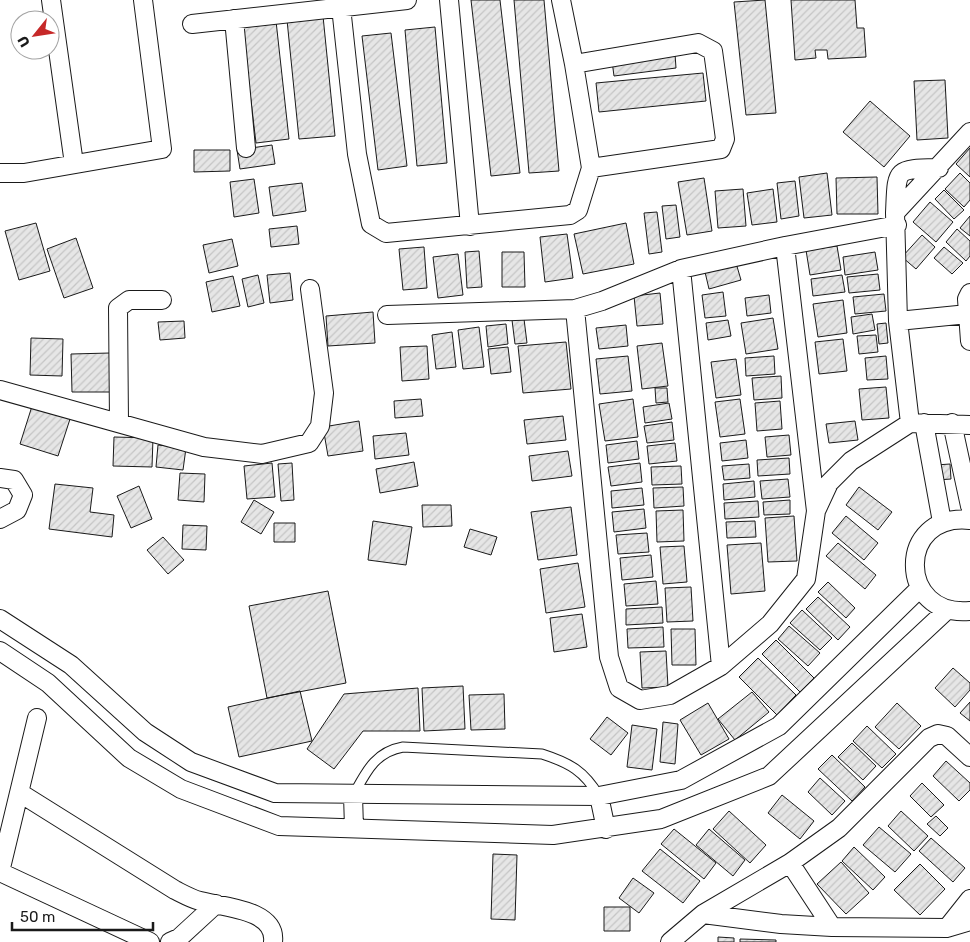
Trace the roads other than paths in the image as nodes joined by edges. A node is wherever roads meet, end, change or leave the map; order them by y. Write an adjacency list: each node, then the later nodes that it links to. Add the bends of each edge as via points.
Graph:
1 (51, 0): 13 (street)
2 (143, 0): 13 (street, via 162,149)
3 (407, 0): 6 (street)
4 (449, 0): 18 (street)
5 (561, 0): 10 (street)
6 (388, 1): 7 (street)
7 (341, 7): 8 (street); 18 (street, via 357,154 371,224 386,233)
8 (234, 19): 9 (street); 12 (street)
9 (192, 24)
10 (574, 64): 14 (street); 14 (street, via 698,43 713,51 725,140 721,149)
11 (970, 132): 15 (street)
12 (246, 148)
13 (74, 164): 16 (street, via 24,173)
14 (591, 168): 18 (street, via 578,210 574,213)
15 (939, 168): 17 (street); 17 (street, via 905,169 900,173)
16 (0, 172)
17 (896, 219): 19 (street); 27 (street)
18 (470, 226)
19 (785, 246): 20 (street); 36 (street)
20 (681, 269): 24 (street); 45 (street)
21 (310, 289): 30 (street, via 324,393 320,426 309,443 262,454 252,453 204,447)
22 (970, 293): 25 (street, via 967,298)
23 (162, 300): 30 (street, via 129,300 118,308)
24 (575, 309): 26 (street); 45 (street, via 609,657 619,688 640,700 670,695)
25 (968, 314): 27 (street); 28 (street)
26 (387, 315)
27 (898, 321): 31 (street)
28 (970, 341)
29 (0, 390): 30 (street)
30 (119, 422)
31 (917, 423): 32 (street); 36 (street, via 850,461 829,483); 39 (street)
32 (952, 423): 33 (street); 35 (street)
33 (970, 424)
34 (0, 478): 37 (street, via 14,480 24,495 17,510)
35 (970, 506)
36 (816, 511): 45 (street, via 806,579 770,624)
37 (0, 519)
38 (970, 520): 39 (street, via 958,518)
39 (942, 522): 40 (street, via 919,542 914,557 914,573)
40 (920, 588): 41 (street, via 931,602); 50 (street, via 779,726 681,780)
41 (947, 610): 42 (street); 52 (street, via 769,776 661,819)
42 (970, 611)
43 (0, 619): 49 (street, via 71,665 145,732 191,762 275,793)
44 (0, 651): 51 (street, via 48,683 129,758 181,789 279,826)
45 (721, 666)
46 (36, 718): 48 (street)
47 (970, 757): 53 (street, via 947,736 938,734 929,738 839,828)
48 (20, 793): 54 (street); 56 (street, via 175,890 199,901)
49 (353, 795): 50 (street); 50 (lane, via 377,758 403,748 542,754 574,767 589,779); 51 (street)
50 (599, 796): 52 (street)
51 (354, 828): 52 (street, via 553,835)
52 (606, 829)
53 (790, 863): 57 (street); 59 (street)
54 (0, 872): 61 (street)
55 (970, 899): 60 (street)
56 (216, 904): 62 (street, via 179,938); 63 (street, via 258,916 268,924)
57 (703, 914): 59 (street); 64 (street)
58 (970, 922): 60 (street)
59 (832, 927): 60 (street)
60 (947, 928)
61 (150, 942)
62 (170, 942)
63 (273, 942)
64 (670, 942)

